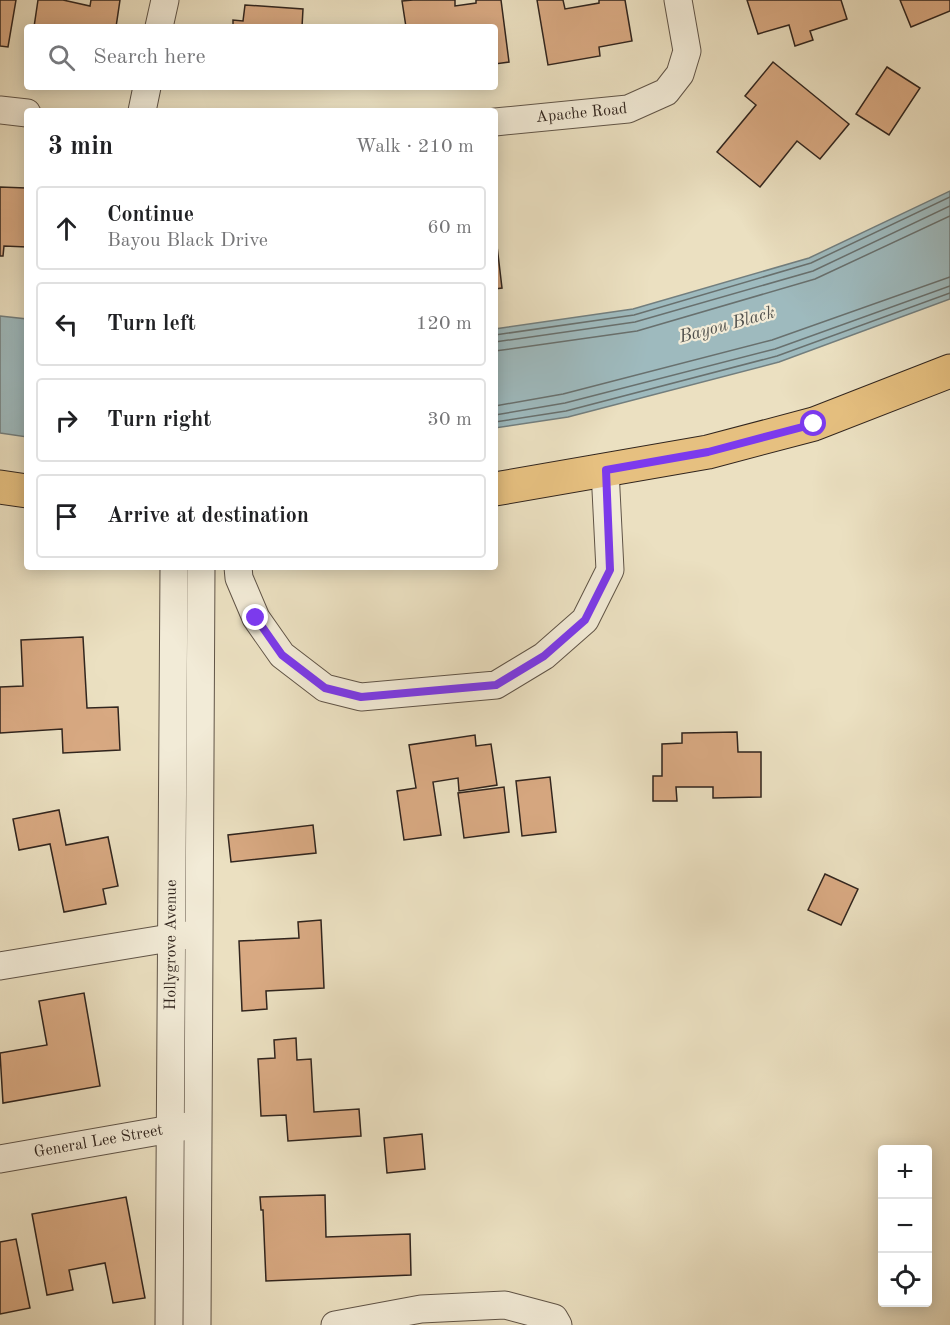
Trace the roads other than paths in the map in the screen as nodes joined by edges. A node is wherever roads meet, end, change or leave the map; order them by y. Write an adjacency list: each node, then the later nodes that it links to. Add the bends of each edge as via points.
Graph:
1 (165, 0): 3 (street)
2 (678, 0): 8 (street, Apache Road, via 687,51 680,74 666,92 628,109)
3 (160, 24)
4 (146, 90): 5 (street)
5 (143, 108)
6 (0, 110): 7 (street)
7 (24, 113)
8 (498, 122)
9 (950, 371): 10 (main road, via 814,424 708,452)
10 (606, 470): 12 (main road); 16 (street, via 610,570 585,620 544,656 496,685 361,697 325,688 282,655 256,618)
11 (0, 487): 13 (main road)
12 (498, 488)
13 (24, 491)
14 (174, 570): 18 (street, Hollygrove Avenue)
15 (201, 570): 17 (street, Hollygrove Avenue)
16 (238, 570)
17 (198, 933): 18 (street); 20 (street, Hollygrove Avenue)
18 (170, 938): 19 (street); 21 (street, Hollygrove Avenue)
19 (0, 966)
20 (197, 1124): 21 (street, General Lee Street); 24 (street, Hollygrove Avenue)
21 (170, 1129): 22 (street, General Lee Street); 23 (street, Hollygrove Avenue)
22 (0, 1159)
23 (169, 1325)
24 (197, 1325)
25 (335, 1325): 26 (street, via 421,1309 505,1305 554,1318)
26 (558, 1325)

